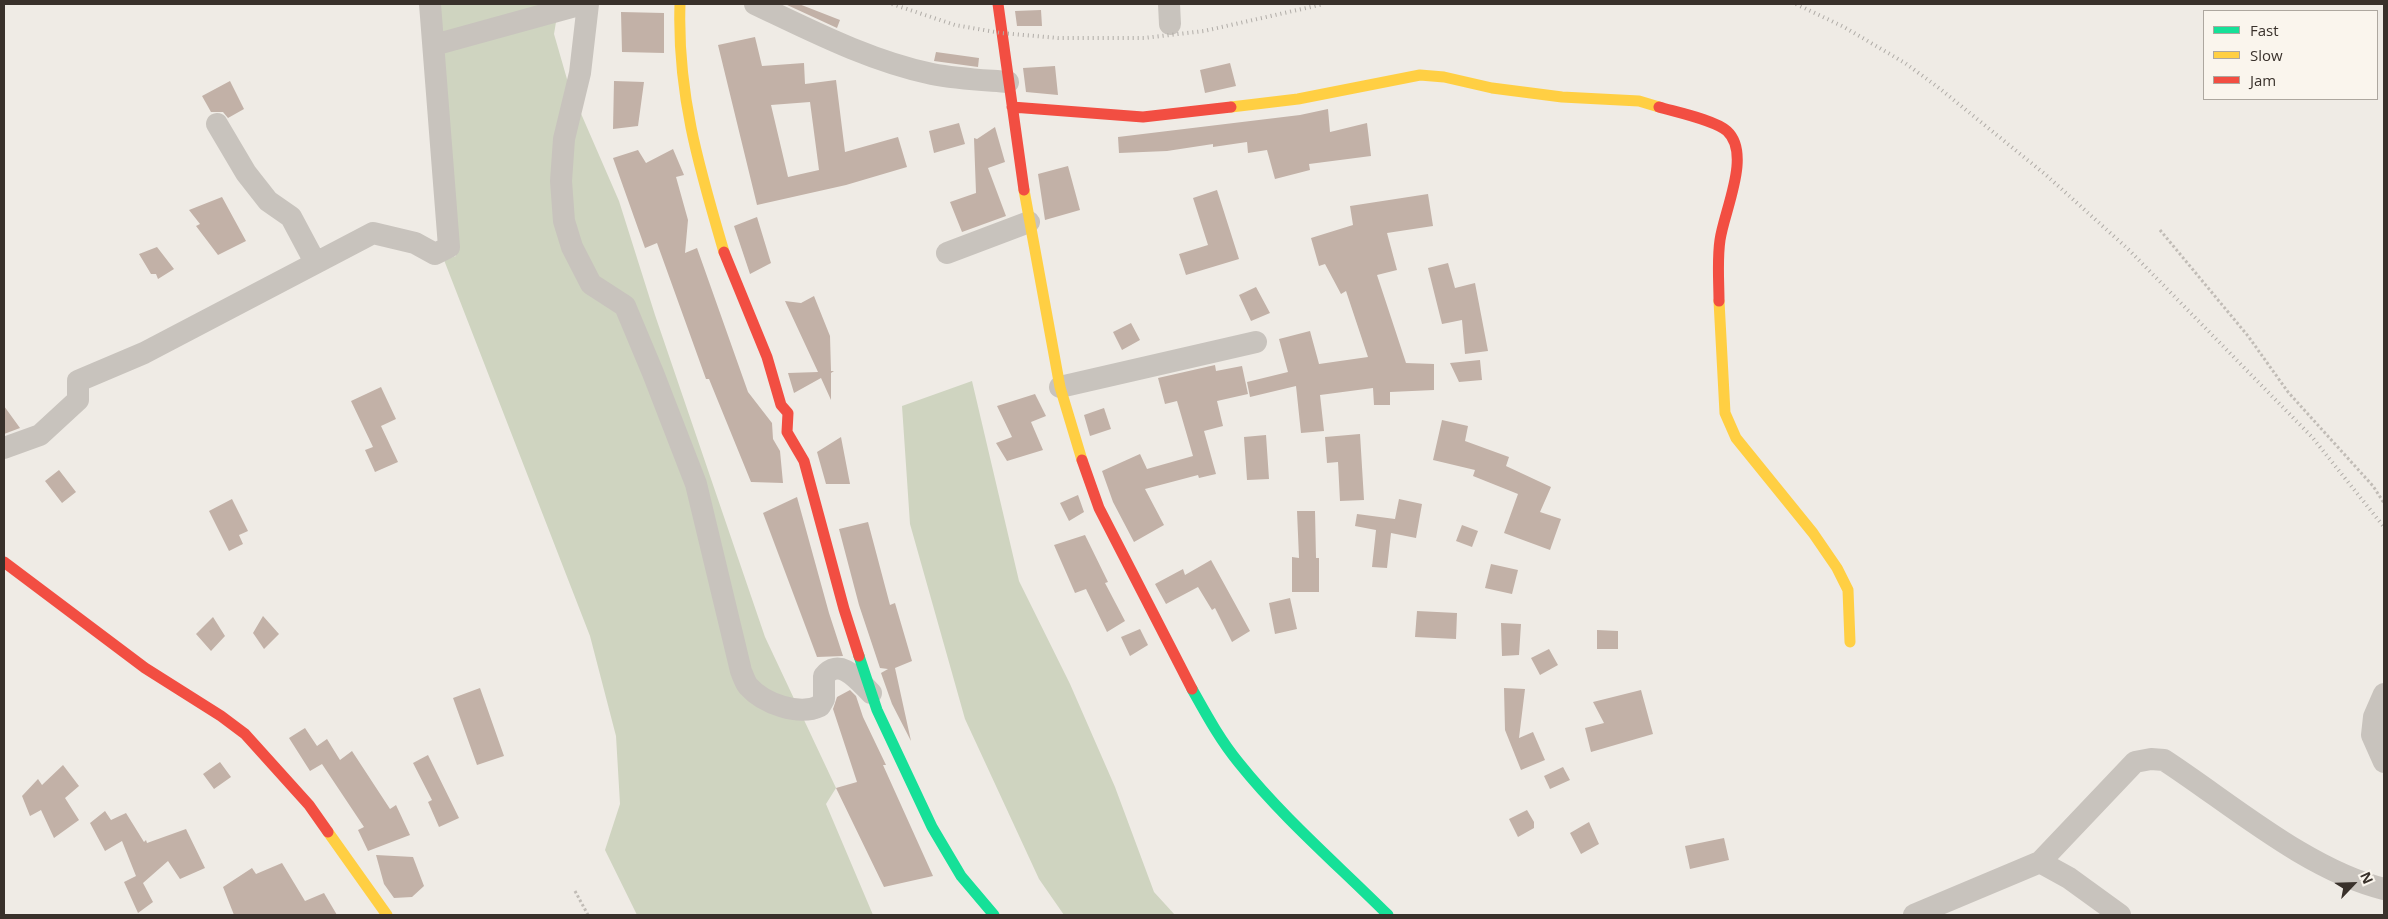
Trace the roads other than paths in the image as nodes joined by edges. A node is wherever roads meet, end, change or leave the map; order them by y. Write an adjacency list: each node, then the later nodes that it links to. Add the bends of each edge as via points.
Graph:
1 (430, 4): 7 (street)
2 (583, 4): 7 (street)
3 (588, 4): 19 (street, via 580,73 564,139 561,181 564,221 572,247 591,284 625,306 654,373 696,484 747,685 782,706 807,711 820,706 824,699 824,676 833,669 842,669)
4 (680, 4): 19 (street, via 679,38 684,94 695,152 725,255 767,357 781,405 788,413 787,432 804,461 844,609)
5 (754, 4): 8 (street, via 855,50 898,65 932,74)
6 (998, 4): 8 (street)
7 (434, 45): 13 (street, via 449,247 435,254 415,243 374,233)
8 (1008, 82): 9 (street)
9 (1012, 107): 11 (street); 18 (street, via 1144,116 1298,99 1420,75 1562,97 1639,100 1701,119 1727,131 1738,148 1737,169 1720,241 1719,317 1725,413 1736,438 1813,533 1837,568 1848,590)
10 (217, 124): 13 (street, via 246,173 268,200 290,217)
11 (1030, 222): 12 (street); 15 (street)
12 (947, 253)
13 (315, 262): 16 (street, via 144,353 78,381 78,400 40,435)
14 (1256, 342): 15 (street)
15 (1060, 387): 26 (street, via 1099,508 1211,722 1258,786)
16 (4, 448)
17 (4, 562): 24 (street, via 145,668 245,734 309,805)
18 (1850, 642)
19 (871, 693): 25 (street, via 900,763 932,827 961,876)
20 (2384, 694): 21 (street, via 2374,717 2372,735)
21 (2384, 762)
22 (2040, 862): 23 (street, via 2135,762 2157,759 2164,760 2302,853 2360,883); 27 (street); 28 (street, via 2069,878)
23 (2384, 888)
24 (387, 915)
25 (994, 915)
26 (1388, 915)
27 (1914, 915)
28 (2120, 915)

